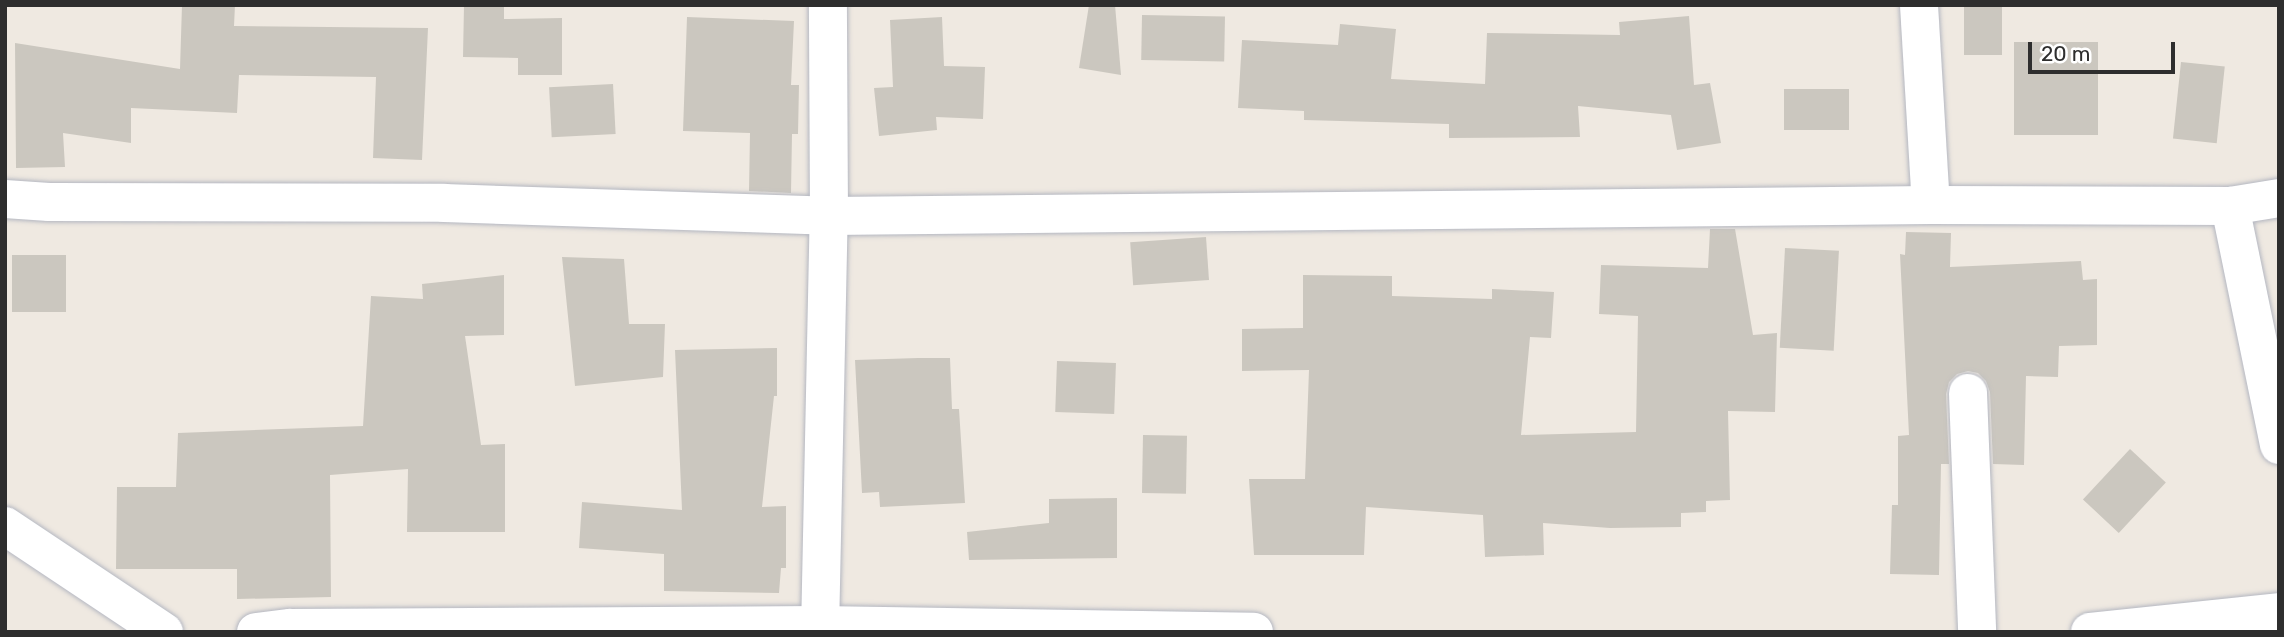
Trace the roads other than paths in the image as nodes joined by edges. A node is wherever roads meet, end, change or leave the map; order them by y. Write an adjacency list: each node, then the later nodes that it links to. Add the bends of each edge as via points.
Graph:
1 (828, 5): 7 (street)
2 (1919, 5): 5 (street)
3 (2279, 198): 6 (street)
4 (5, 199): 7 (street, via 444,202)
5 (1931, 205): 6 (street); 7 (street)
6 (2231, 206): 9 (street)
7 (829, 216): 12 (street)
8 (1968, 393): 16 (street)
9 (2279, 445)
10 (5, 526): 13 (street)
11 (2279, 612): 17 (street)
12 (820, 628): 14 (street, via 304,628); 15 (street)
13 (164, 632)
14 (256, 632)
15 (1254, 632)
16 (1977, 632)
17 (2090, 632)

